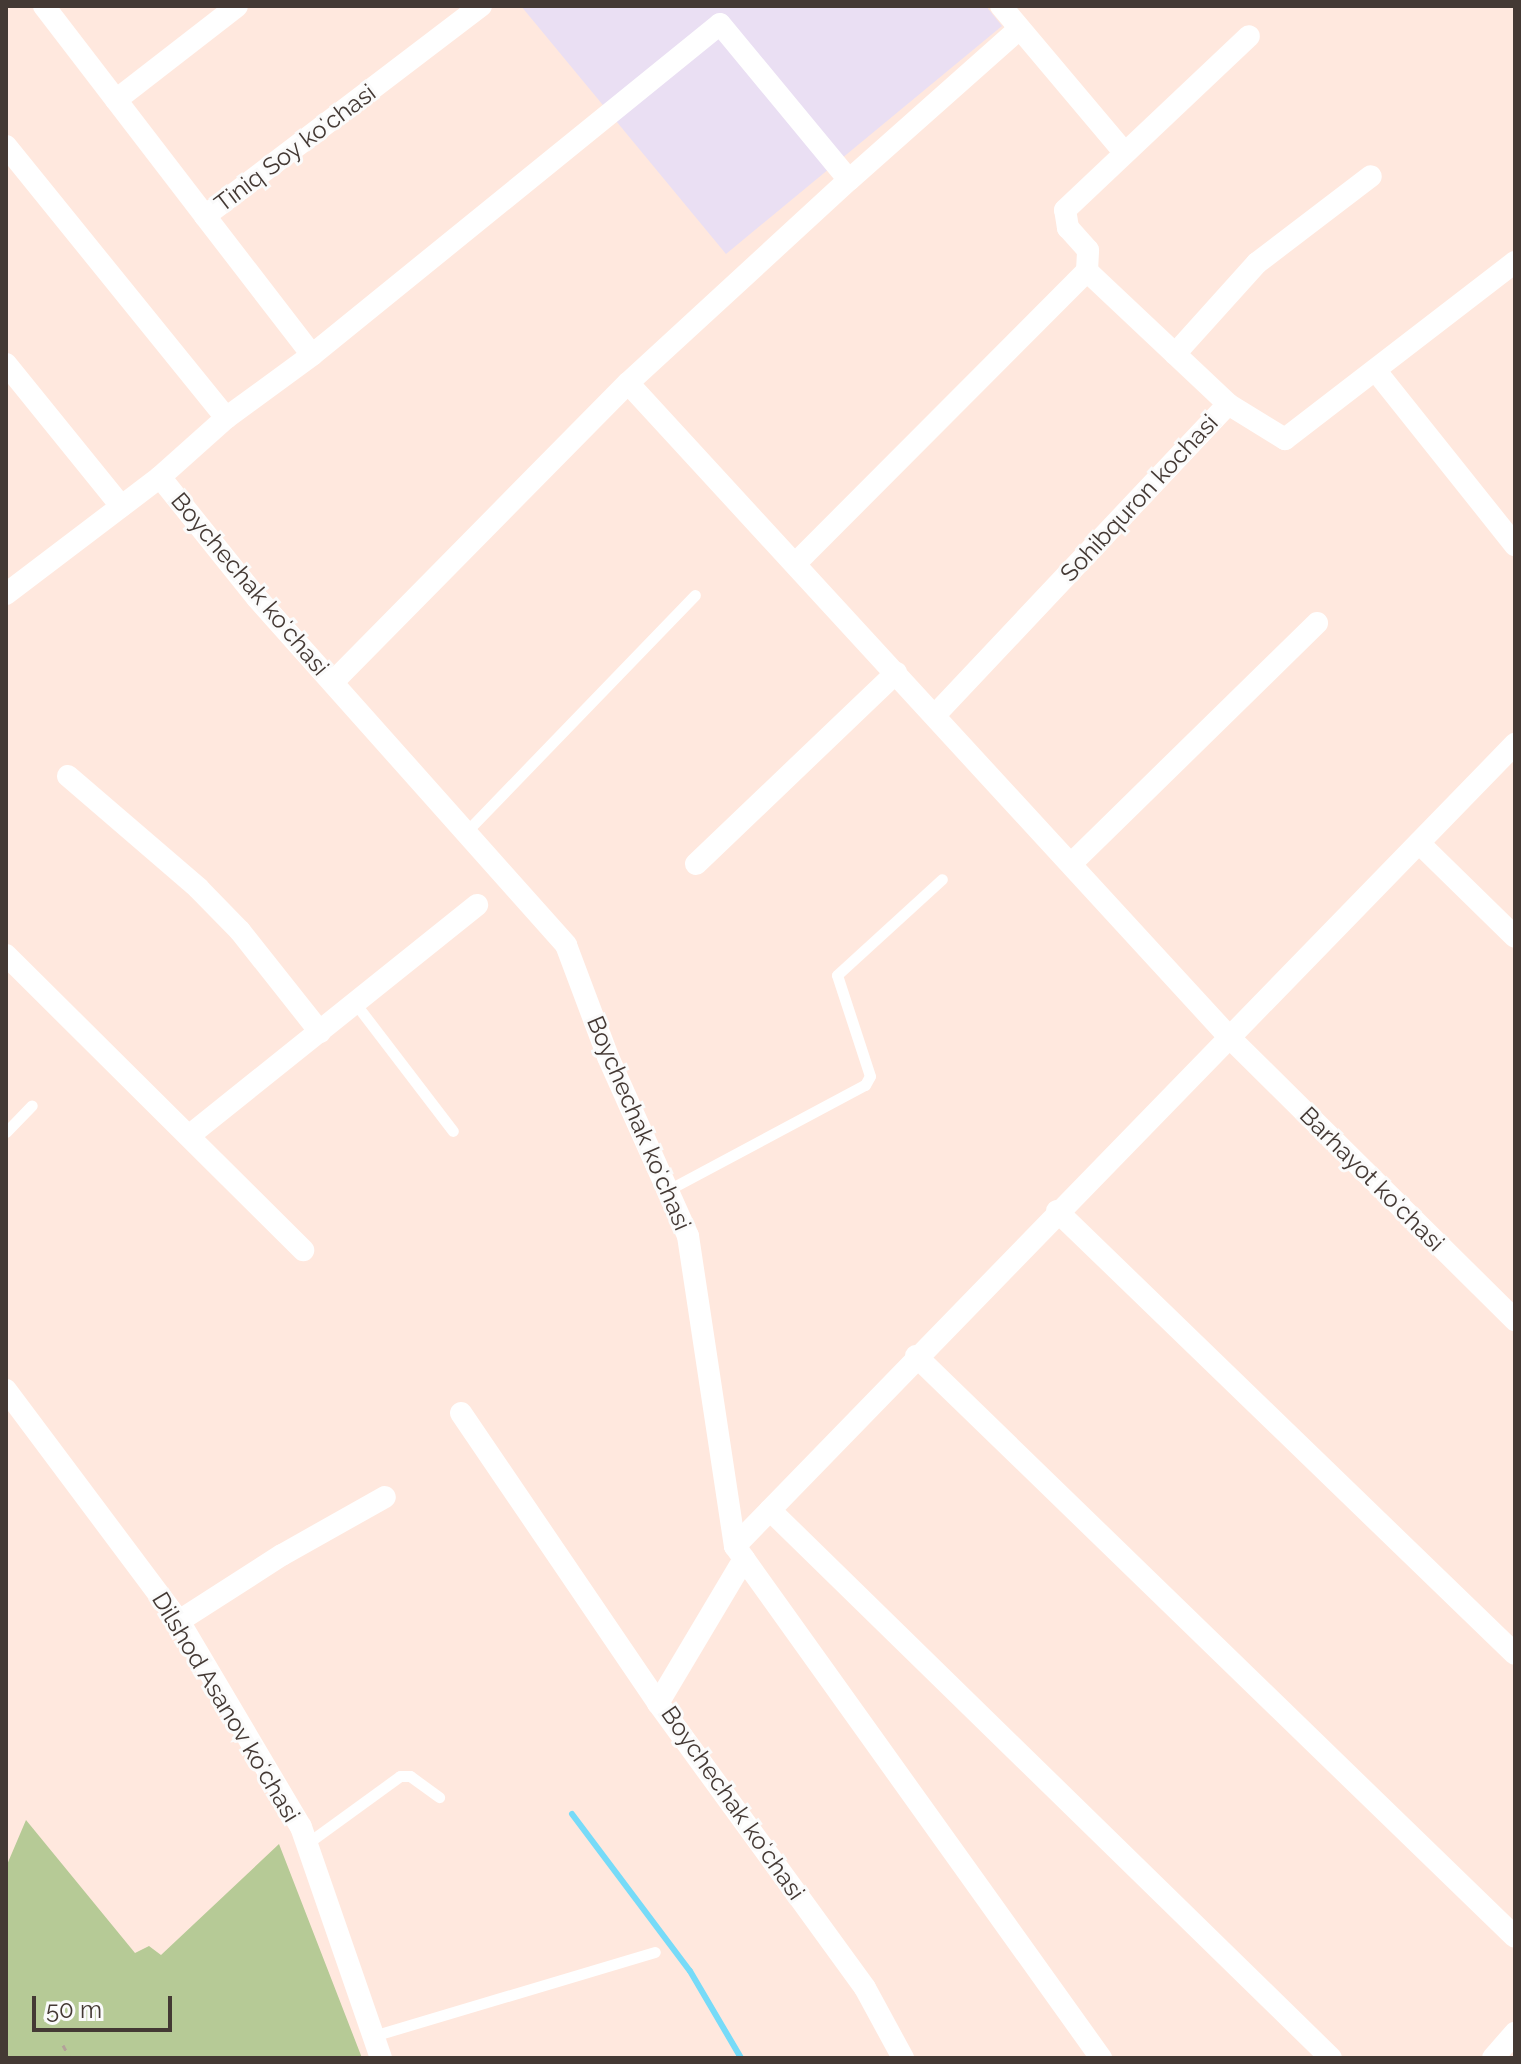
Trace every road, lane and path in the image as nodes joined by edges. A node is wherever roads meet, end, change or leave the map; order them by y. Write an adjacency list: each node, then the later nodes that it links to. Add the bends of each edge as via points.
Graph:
1 (44, 6): 7 (street, Tiniq Soy koʻchasi)
2 (237, 6): 7 (street)
3 (481, 6): 12 (street, Tiniq Soy koʻchasi)
4 (1001, 6): 5 (street)
5 (1019, 29): 9 (street); 11 (street)
6 (1249, 36): 9 (street)
7 (116, 100): 12 (street, Tiniq Soy koʻchasi)
8 (6, 146): 21 (street)
9 (1125, 153): 14 (street, via 1065,210 1068,228 1088,250)
10 (1371, 176): 15 (street, via 1257,263)
11 (849, 180): 16 (street, via 720,24); 19 (street)
12 (205, 216): 16 (street)
13 (1515, 262): 18 (street, Sohibquron kochasi)
14 (1087, 271): 15 (street); 25 (street)
15 (1175, 354): 20 (street)
16 (312, 355): 21 (street)
17 (6, 364): 23 (street)
18 (1376, 371): 20 (street, Sohibquron kochasi, via 1285,439); 24 (street)
19 (628, 383): 25 (street, Barhayot koʻchasi); 30 (street)
20 (1228, 404): 31 (street, Sohibquron kochasi)
21 (226, 418): 22 (street)
22 (160, 477): 23 (street); 30 (street, Boychechak koʻchasi)
23 (121, 506): 26 (street)
24 (1515, 545)
25 (795, 564): 29 (street, Barhayot koʻchasi)
26 (9, 585)
27 (695, 595): 34 (lane)
28 (1317, 623): 36 (street)
29 (896, 673): 31 (street, Barhayot koʻchasi); 37 (street)
30 (333, 682): 34 (street, Boychechak koʻchasi)
31 (936, 714): 36 (street, Barhayot koʻchasi)
32 (1515, 744): 35 (street)
33 (68, 776): 43 (street, via 198,888 240,931)
34 (467, 831): 49 (street, Boychechak koʻchasi, via 566,945 608,1057)
35 (1419, 843): 40 (street); 44 (street)
36 (1072, 863): 44 (street, Barhayot koʻchasi)
37 (696, 864)
38 (942, 879): 49 (lane, via 837,975 870,1076 865,1085)
39 (477, 905): 42 (street)
40 (1515, 937)
41 (6, 955): 48 (street)
42 (355, 1003): 43 (street); 46 (lane)
43 (320, 1032): 48 (street)
44 (1230, 1038): 50 (street); 52 (street, Barhayot koʻchasi)
45 (32, 1105): 47 (lane)
46 (453, 1131)
47 (6, 1132)
48 (190, 1135): 51 (street)
49 (668, 1190): 58 (street, Boychechak koʻchasi, via 688,1236)
50 (1057, 1211): 53 (street); 60 (street)
51 (303, 1250)
52 (1515, 1320)
53 (916, 1356): 57 (street); 64 (street)
54 (6, 1390): 59 (street, Dilshod Asanov koʻchasi)
55 (461, 1413): 61 (street)
56 (385, 1497): 59 (street)
57 (770, 1510): 58 (street); 73 (street)
58 (740, 1552): 61 (street, Boychechak koʻchasi); 72 (street)
59 (179, 1621): 63 (street, Dilshod Asanov koʻchasi, via 301,1827)
60 (1515, 1654)
61 (658, 1703): 71 (street, Boychechak koʻchasi, via 865,1988)
62 (439, 1797): 63 (lane, via 410,1776 400,1776)
63 (303, 1846): 67 (street, Dilshod Asanov koʻchasi)
64 (1515, 1937)
65 (655, 1952): 67 (lane)
66 (1515, 2033): 74 (street)
67 (373, 2036): 70 (street, Dilshod Asanov koʻchasi)
68 (63, 2045): 69 (path)
69 (70, 2058)
70 (381, 2058)
71 (903, 2058)
72 (1101, 2058)
73 (1331, 2058)
74 (1493, 2058)

